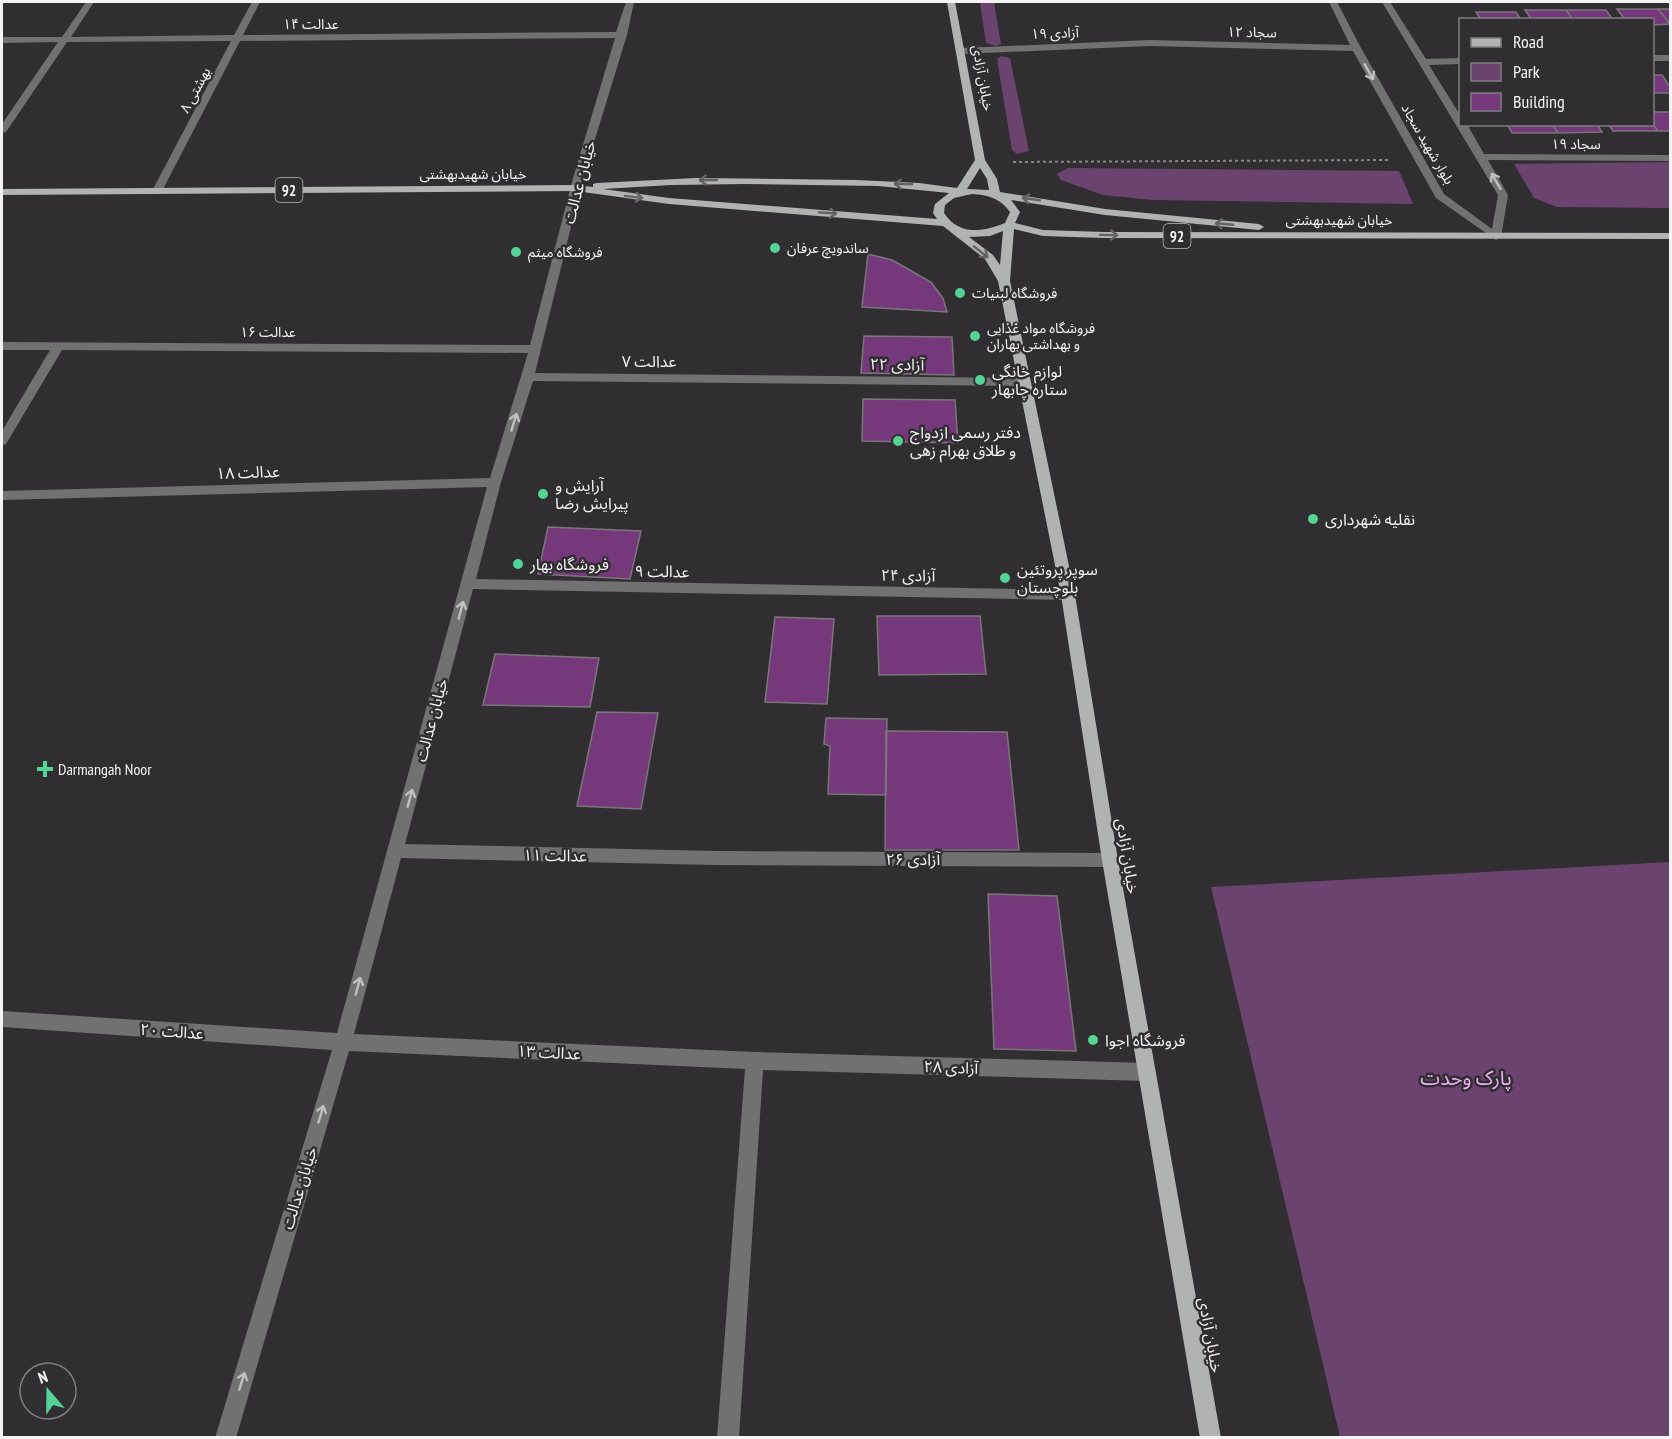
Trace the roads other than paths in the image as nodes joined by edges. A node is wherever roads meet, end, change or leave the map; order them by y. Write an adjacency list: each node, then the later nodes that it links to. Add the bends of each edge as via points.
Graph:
1 (90, 2): 10 (street)
2 (256, 2): 8 (street, بهشتی ۸)
3 (630, 2): 7 (street, خیابان عدالت)
4 (951, 2): 13 (main road, خیابان آزادی)
5 (1333, 2): 12 (street, بلوار شهید سجاد)
6 (1386, 2): 17 (street)
7 (622, 35): 8 (street, عدالت ۱۴); 24 (street, خیابان عدالت)
8 (237, 38): 10 (street, عدالت ۱۴); 25 (street, بهشتی ۸)
9 (2, 40): 10 (street, عدالت ۱۴)
10 (64, 40): 20 (street)
11 (1149, 43): 12 (street, سجاد ۱۲); 13 (street, آزادی ۱۹)
12 (1356, 48): 33 (street, بلوار شهید سجاد, one-way to 33, via 1440,196)
13 (962, 51): 23 (main road, خیابان آزادی)
14 (1654, 58): 15 (street)
15 (1671, 58)
16 (1459, 61): 17 (street)
17 (1424, 62): 18 (street)
18 (1459, 120)
19 (1463, 126): 21 (street)
20 (2, 130)
21 (1482, 157): 22 (street, سجاد ۱۹); 33 (street, one-way to 21, via 1503,195)
22 (1671, 158)
23 (980, 160): 27 (main road); 28 (main road, خیابان آزادی)
24 (576, 188): 25 (main road, خیابان شهیدبهشتی / 92); 27 (main road, one-way to 24, via 898,184 728,180 653,180); 30 (main road, خیابان شهیدبهشتی / 92, one-way to 30, via 669,201); 37 (street, خیابان عدالت)
25 (157, 191): 26 (main road, خیابان شهیدبهشتی / 92)
26 (2, 192)
27 (960, 192): 28 (main road); 30 (main road, via 942,201 938,208 938,216)
28 (996, 194): 29 (main road, via 1015,212); 31 (main road, one-way to 28, via 1105,212)
29 (1009, 225): 30 (main road, via 991,234 977,235); 31 (main road, خیابان شهیدبهشتی / 92, one-way to 31, via 1067,234); 34 (main road)
30 (948, 226): 34 (main road, one-way to 34, via 988,258)
31 (1345, 234): 33 (main road, خیابان شهیدبهشتی / 92)
32 (1671, 236): 33 (main road, خیابان شهیدبهشتی / 92)
33 (1496, 237)
34 (1004, 281): 40 (main road, خیابان آزادی)
35 (2, 346): 36 (street, عدالت ۱۶)
36 (58, 346): 37 (street, عدالت ۱۶); 41 (street)
37 (535, 349): 38 (street, خیابان عدالت)
38 (528, 377): 39 (street, عدالت ۷); 42 (street, خیابان عدالت, one-way to 38)
39 (769, 379): 40 (street, آزادی ۲۲)
40 (1025, 382): 46 (main road, خیابان آزادی)
41 (2, 441)
42 (495, 482): 43 (street, عدالت ۱۸); 44 (street, خیابان عدالت)
43 (2, 495)
44 (468, 584): 45 (street, عدالت ۹); 47 (street, خیابان عدالت, one-way to 44)
45 (747, 591): 46 (street, آزادی ۲۴)
46 (1068, 595): 49 (main road, خیابان آزادی)
47 (395, 851): 48 (street, عدالت ۱۱); 51 (street, خیابان عدالت, one-way to 47)
48 (715, 858): 49 (street, آزادی ۲۶)
49 (1110, 860): 53 (main road, خیابان آزادی)
50 (2, 1019): 51 (street, عدالت ۲۰)
51 (343, 1042): 52 (street, عدالت ۱۳); 54 (street, خیابان عدالت, one-way to 51)
52 (755, 1061): 53 (street, آزادی ۲۸); 55 (street)
53 (1146, 1072): 56 (main road, خیابان آزادی)
54 (225, 1437)
55 (728, 1437)
56 (1211, 1437)

